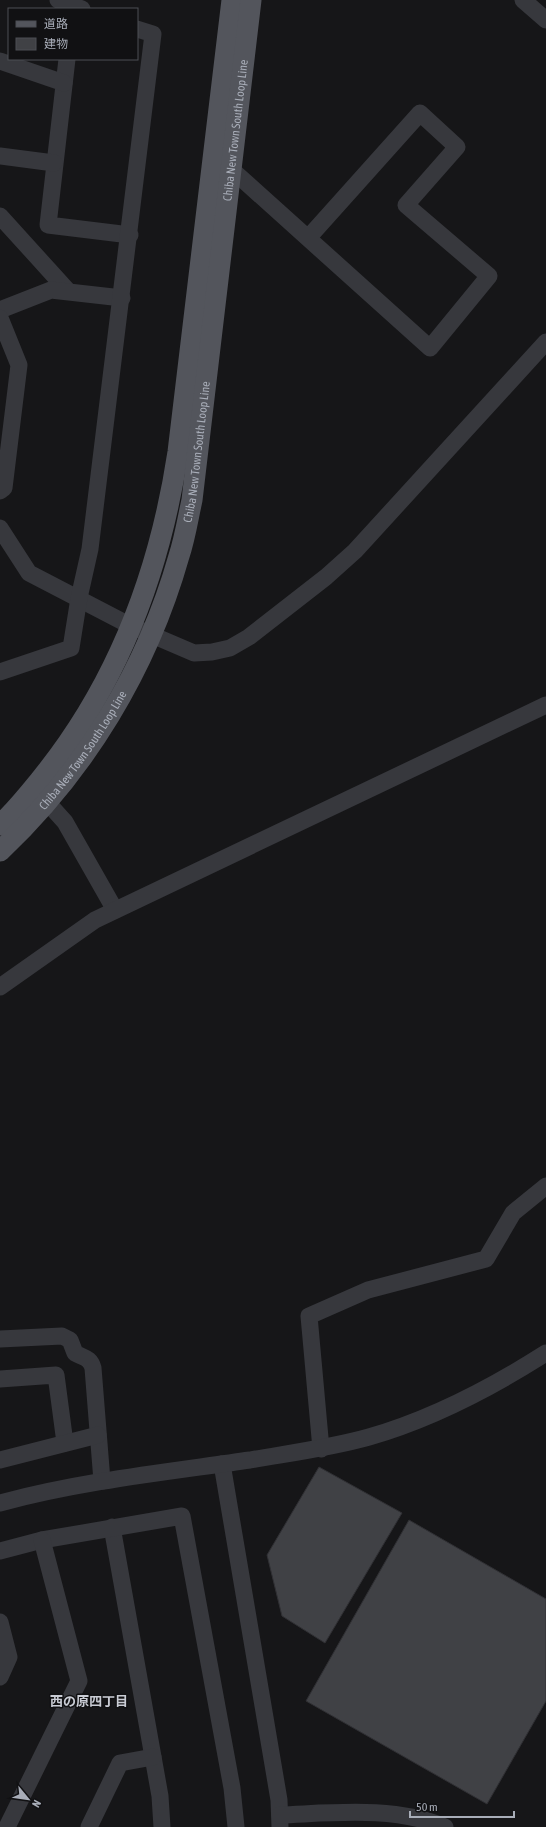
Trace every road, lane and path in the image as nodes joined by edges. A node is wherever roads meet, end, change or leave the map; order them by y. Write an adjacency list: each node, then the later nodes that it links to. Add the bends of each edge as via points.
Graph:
1 (523, 0): 3 (street)
2 (236, 3): 10 (main road, Chiba New Town South Loop Line); 22 (main road, Chiba New Town South Loop Line, via 171,498 158,548)
3 (546, 20)
4 (138, 28): 12 (street, via 153,34)
5 (67, 60): 7 (street)
6 (0, 61): 7 (street)
7 (64, 83): 9 (street)
8 (0, 156): 9 (street)
9 (54, 163): 12 (street, via 48,225)
10 (231, 169): 13 (street); 23 (main road, Chiba New Town South Loop Line, via 192,500 180,556)
11 (0, 216): 14 (street)
12 (130, 235): 15 (street)
13 (308, 238): 13 (street, via 430,348 489,276 406,205 457,147 420,113)
14 (68, 291): 15 (street); 16 (street, via 50,290)
15 (122, 298): 21 (street, via 90,549)
16 (0, 310)
17 (0, 318): 19 (street, via 19,365 4,488)
18 (546, 342): 23 (street, via 355,551 326,577 248,637 230,648 194,653)
19 (0, 491)
20 (0, 528): 21 (street, via 29,573)
21 (79, 598): 22 (street); 24 (street, via 71,648)
22 (131, 626): 23 (street); 26 (main road, Chiba New Town South Loop Line, via 89,711)
23 (151, 634): 26 (main road, Chiba New Town South Loop Line, via 136,668 92,746)
24 (0, 672)
25 (546, 705): 29 (street)
26 (41, 795): 27 (main road, Chiba New Town South Loop Line); 28 (main road, Chiba New Town South Loop Line, via 22,830); 29 (street, via 65,822)
27 (0, 825)
28 (0, 851)
29 (115, 910): 30 (street, via 95,920)
30 (0, 987)
31 (546, 1186): 37 (street, via 513,1213 486,1259 368,1290 309,1316)
32 (0, 1339): 35 (street, via 62,1336 70,1340 75,1353 88,1359 93,1368)
33 (546, 1353): 37 (street, via 486,1389 448,1407 370,1436)
34 (0, 1379): 36 (street, via 56,1375)
35 (98, 1435): 36 (street); 40 (street)
36 (65, 1443): 38 (street)
37 (321, 1449): 39 (street)
38 (0, 1460)
39 (222, 1464): 40 (street); 48 (street, via 279,1800)
40 (102, 1481): 41 (street)
41 (0, 1503)
42 (112, 1527): 43 (street); 47 (street); 52 (street, via 182,1516 232,1788)
43 (42, 1540): 44 (street); 49 (street, via 79,1681)
44 (0, 1551)
45 (0, 1622): 46 (street, via 9,1657)
46 (0, 1677)
47 (153, 1757): 50 (street, via 120,1763); 51 (street)
48 (280, 1821): 53 (street, via 366,1812 406,1816)
49 (8, 1827)
50 (88, 1827)
51 (162, 1827)
52 (236, 1827)
53 (446, 1827)

